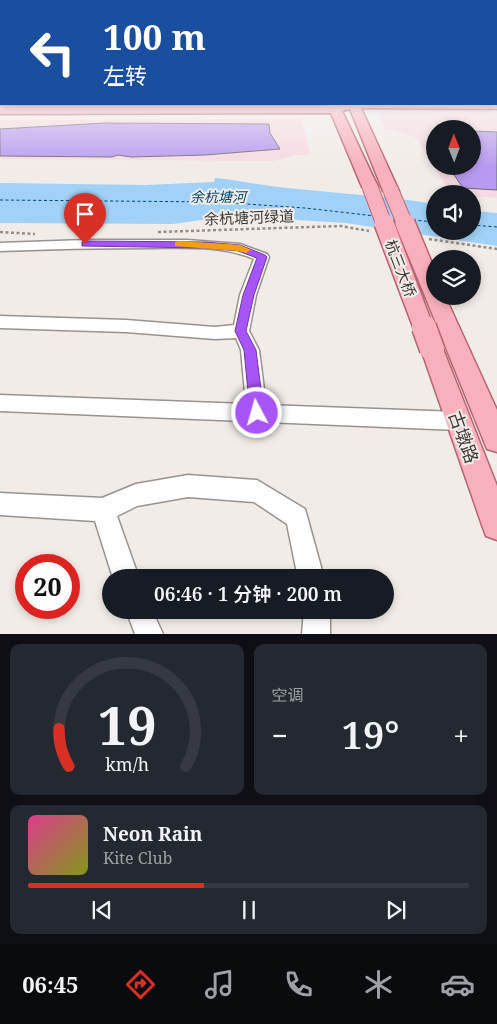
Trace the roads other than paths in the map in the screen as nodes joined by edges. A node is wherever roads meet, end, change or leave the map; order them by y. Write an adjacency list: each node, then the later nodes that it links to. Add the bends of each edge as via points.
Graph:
1 (0, 109): 2 (main road); 3 (main road)
2 (26, 109)
3 (46, 109)
4 (335, 109): 11 (main road, 杭三大桥, bridge, via 370,187)
5 (355, 109): 7 (main road, 杭三大桥, bridge)
6 (0, 247): 10 (street, via 187,244 240,248 262,257 248,295)
7 (426, 275)
8 (439, 305): 12 (main road, 杭三大桥)
9 (0, 322): 10 (street, via 215,333)
10 (241, 331): 14 (street, via 250,350)
11 (432, 349): 15 (main road, 古墩路)
12 (458, 349): 16 (main road, 古墩路)
13 (0, 403): 14 (street)
14 (257, 413): 15 (street)
15 (458, 421): 19 (main road, 古墩路)
16 (497, 440)
17 (0, 504): 18 (street)
18 (103, 510): 20 (street); 21 (street, via 136,495 188,486 257,491 297,517)
19 (497, 525)
20 (123, 569)
21 (309, 569)
22 (143, 619): 24 (street)
23 (317, 619): 25 (street)
24 (149, 634)
25 (316, 634)

